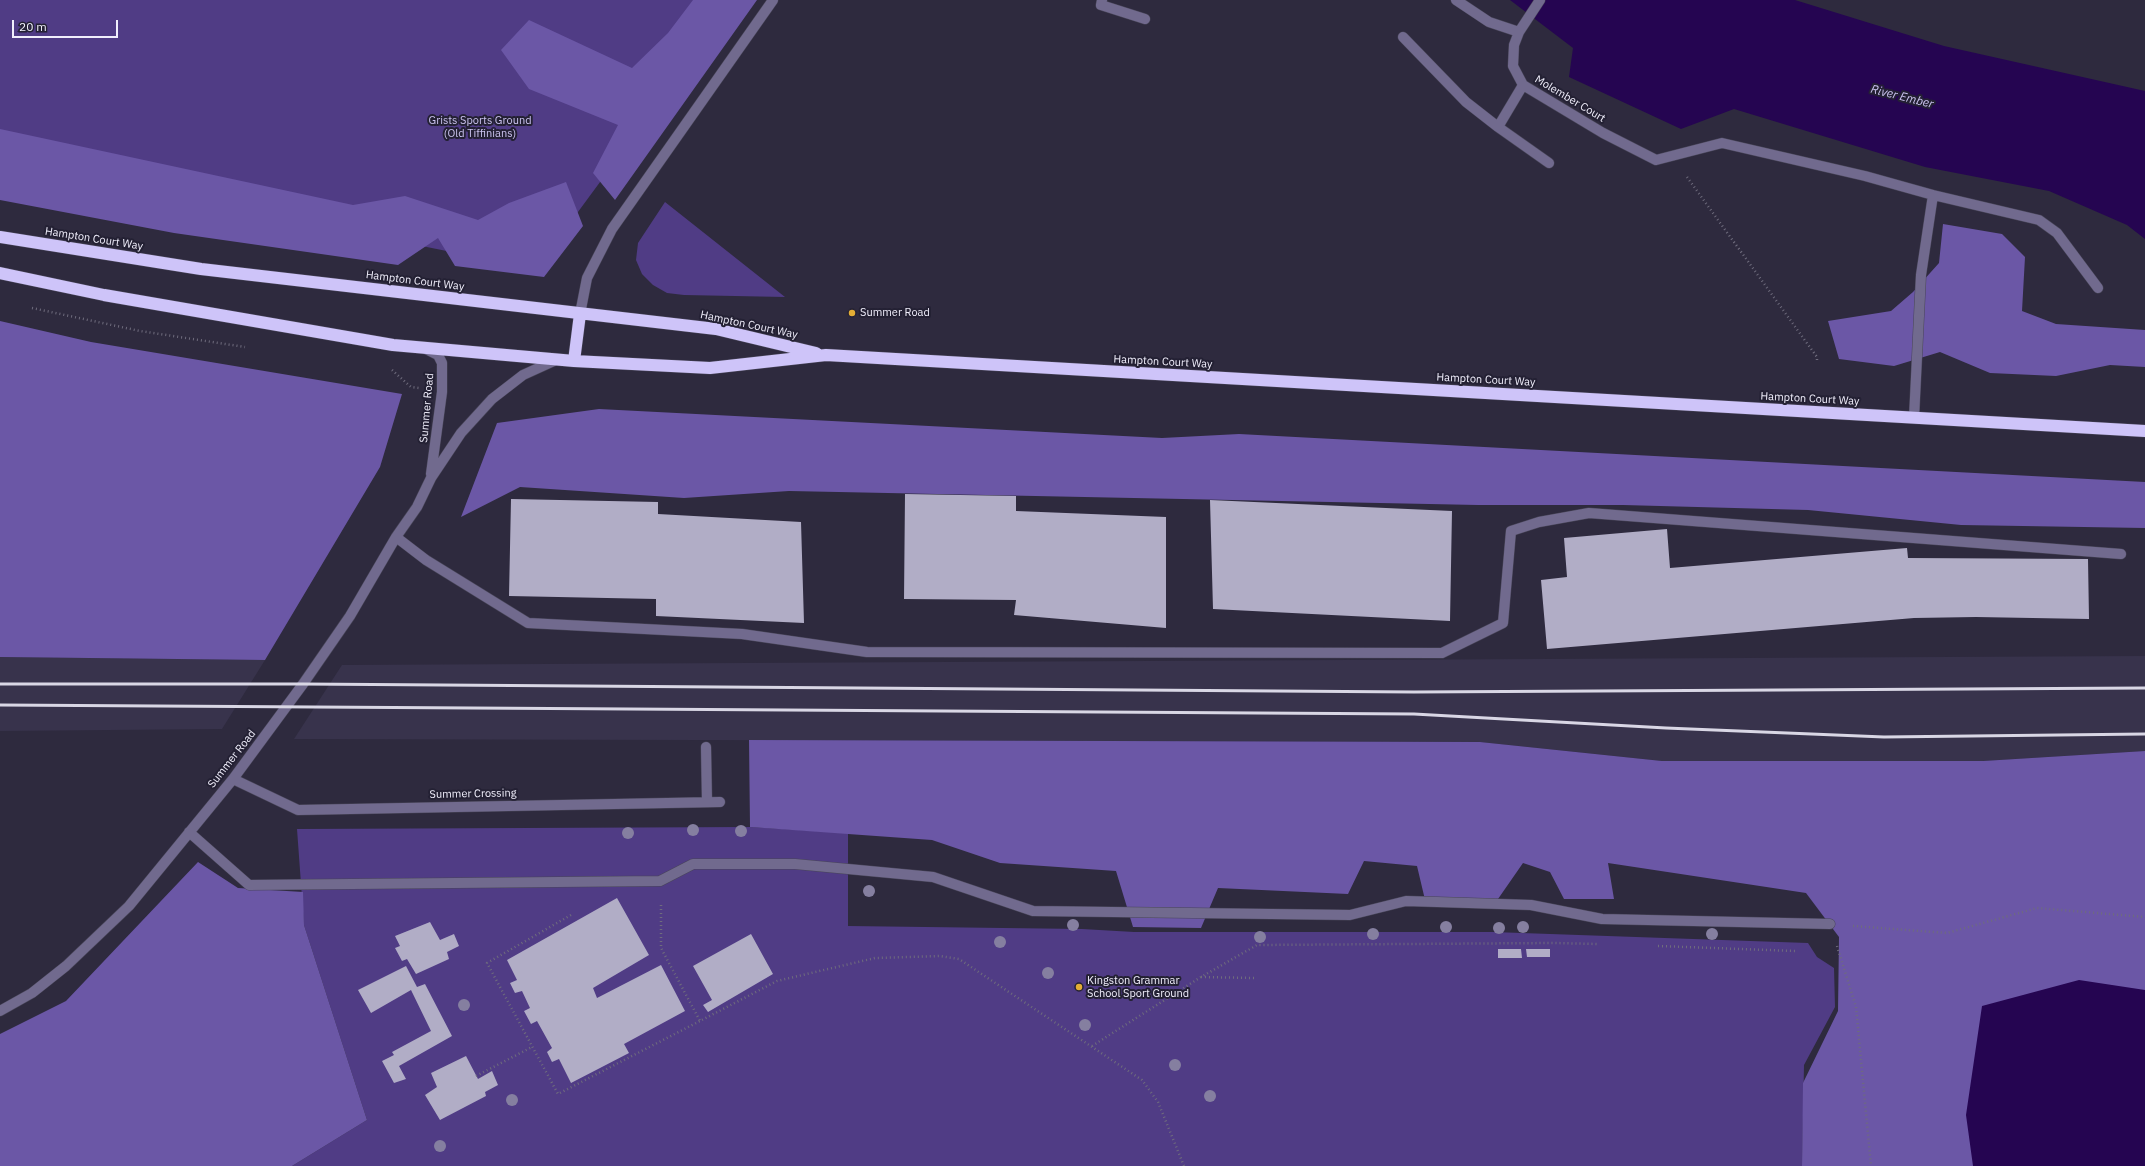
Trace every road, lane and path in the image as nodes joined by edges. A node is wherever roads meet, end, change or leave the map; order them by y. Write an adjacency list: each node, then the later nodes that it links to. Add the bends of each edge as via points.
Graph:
1 (773, 0): 17 (street, via 612,229 587,278)
2 (1102, 0): 5 (street, via 1101,5)
3 (1456, 0): 6 (street, via 1489,22)
4 (1540, 0): 6 (street, Molember Court)
5 (1145, 19)
6 (1519, 32): 8 (street, Molember Court, via 1514,45 1513,66)
7 (1403, 37): 9 (street, via 1466,102)
8 (1523, 85): 9 (street); 10 (street, Molember Court, via 1603,133)
9 (1498, 127): 11 (street)
10 (1656, 160): 12 (street, via 1722,143 1865,176); 23 (path, via 1682,170 1817,357)
11 (1549, 162)
12 (1933, 195): 15 (street, via 2039,220 2057,233); 26 (street, via 1921,275)
13 (0, 237): 17 (highway, Hampton Court Way, via 201,269)
14 (0, 273): 19 (highway, Hampton Court Way, via 104,295)
15 (2098, 288)
16 (31, 307): 18 (path, via 140,331)
17 (580, 314): 20 (highway, Hampton Court Way, via 716,329); 22 (highway)
18 (249, 348)
19 (426, 349): 21 (highway, Hampton Court Way); 25 (street, Summer Road, via 438,355 442,363)
20 (826, 355): 22 (highway, Hampton Court Way, via 710,368); 26 (highway, Hampton Court Way)
21 (556, 360): 22 (highway, Hampton Court Way); 28 (street, Summer Road, via 523,375 492,400 461,433)
22 (574, 361)
23 (1817, 362)
24 (390, 369): 25 (path, via 411,387)
25 (442, 392): 28 (street, Summer Road)
26 (1914, 418): 27 (highway, Hampton Court Way)
27 (2145, 431)
28 (431, 478): 29 (street, Summer Road, via 417,507)
29 (396, 537): 30 (street, via 426,560 528,623 742,634 867,652 1442,653 1503,623 1511,532 1539,522 1589,513); 32 (street, Summer Road, via 350,616 291,702)
30 (2121, 554)
31 (706, 747): 33 (street)
32 (233, 779): 33 (street, Summer Crossing, via 298,810); 35 (street, Summer Road)
33 (707, 802): 34 (street, Summer Crossing)
34 (720, 802)
35 (189, 832): 36 (street, via 249,885); 45 (street, Summer Road, via 129,906 66,966 32,993)
36 (660, 881): 39 (street, via 693,864 795,864 933,877 1033,911 1350,916 1406,901 1531,905 1602,918); 46 (path, via 661,948)
37 (571, 915): 48 (path, via 487,963)
38 (2145, 917): 39 (path, via 2037,908 1947,934)
39 (1830, 924): 51 (path, via 1856,1007)
40 (1603, 944): 43 (path, via 1257,945)
41 (1651, 946): 42 (path)
42 (1794, 951)
43 (1201, 977): 44 (path); 47 (path)
44 (1254, 978)
45 (0, 1011)
46 (700, 1020): 47 (path, via 777,981 875,958 940,956 959,959); 48 (path, via 558,1094)
47 (1092, 1046): 50 (path, via 1142,1080 1158,1102)
48 (532, 1047): 49 (path)
49 (476, 1076)
50 (1184, 1166)
51 (1871, 1166)

